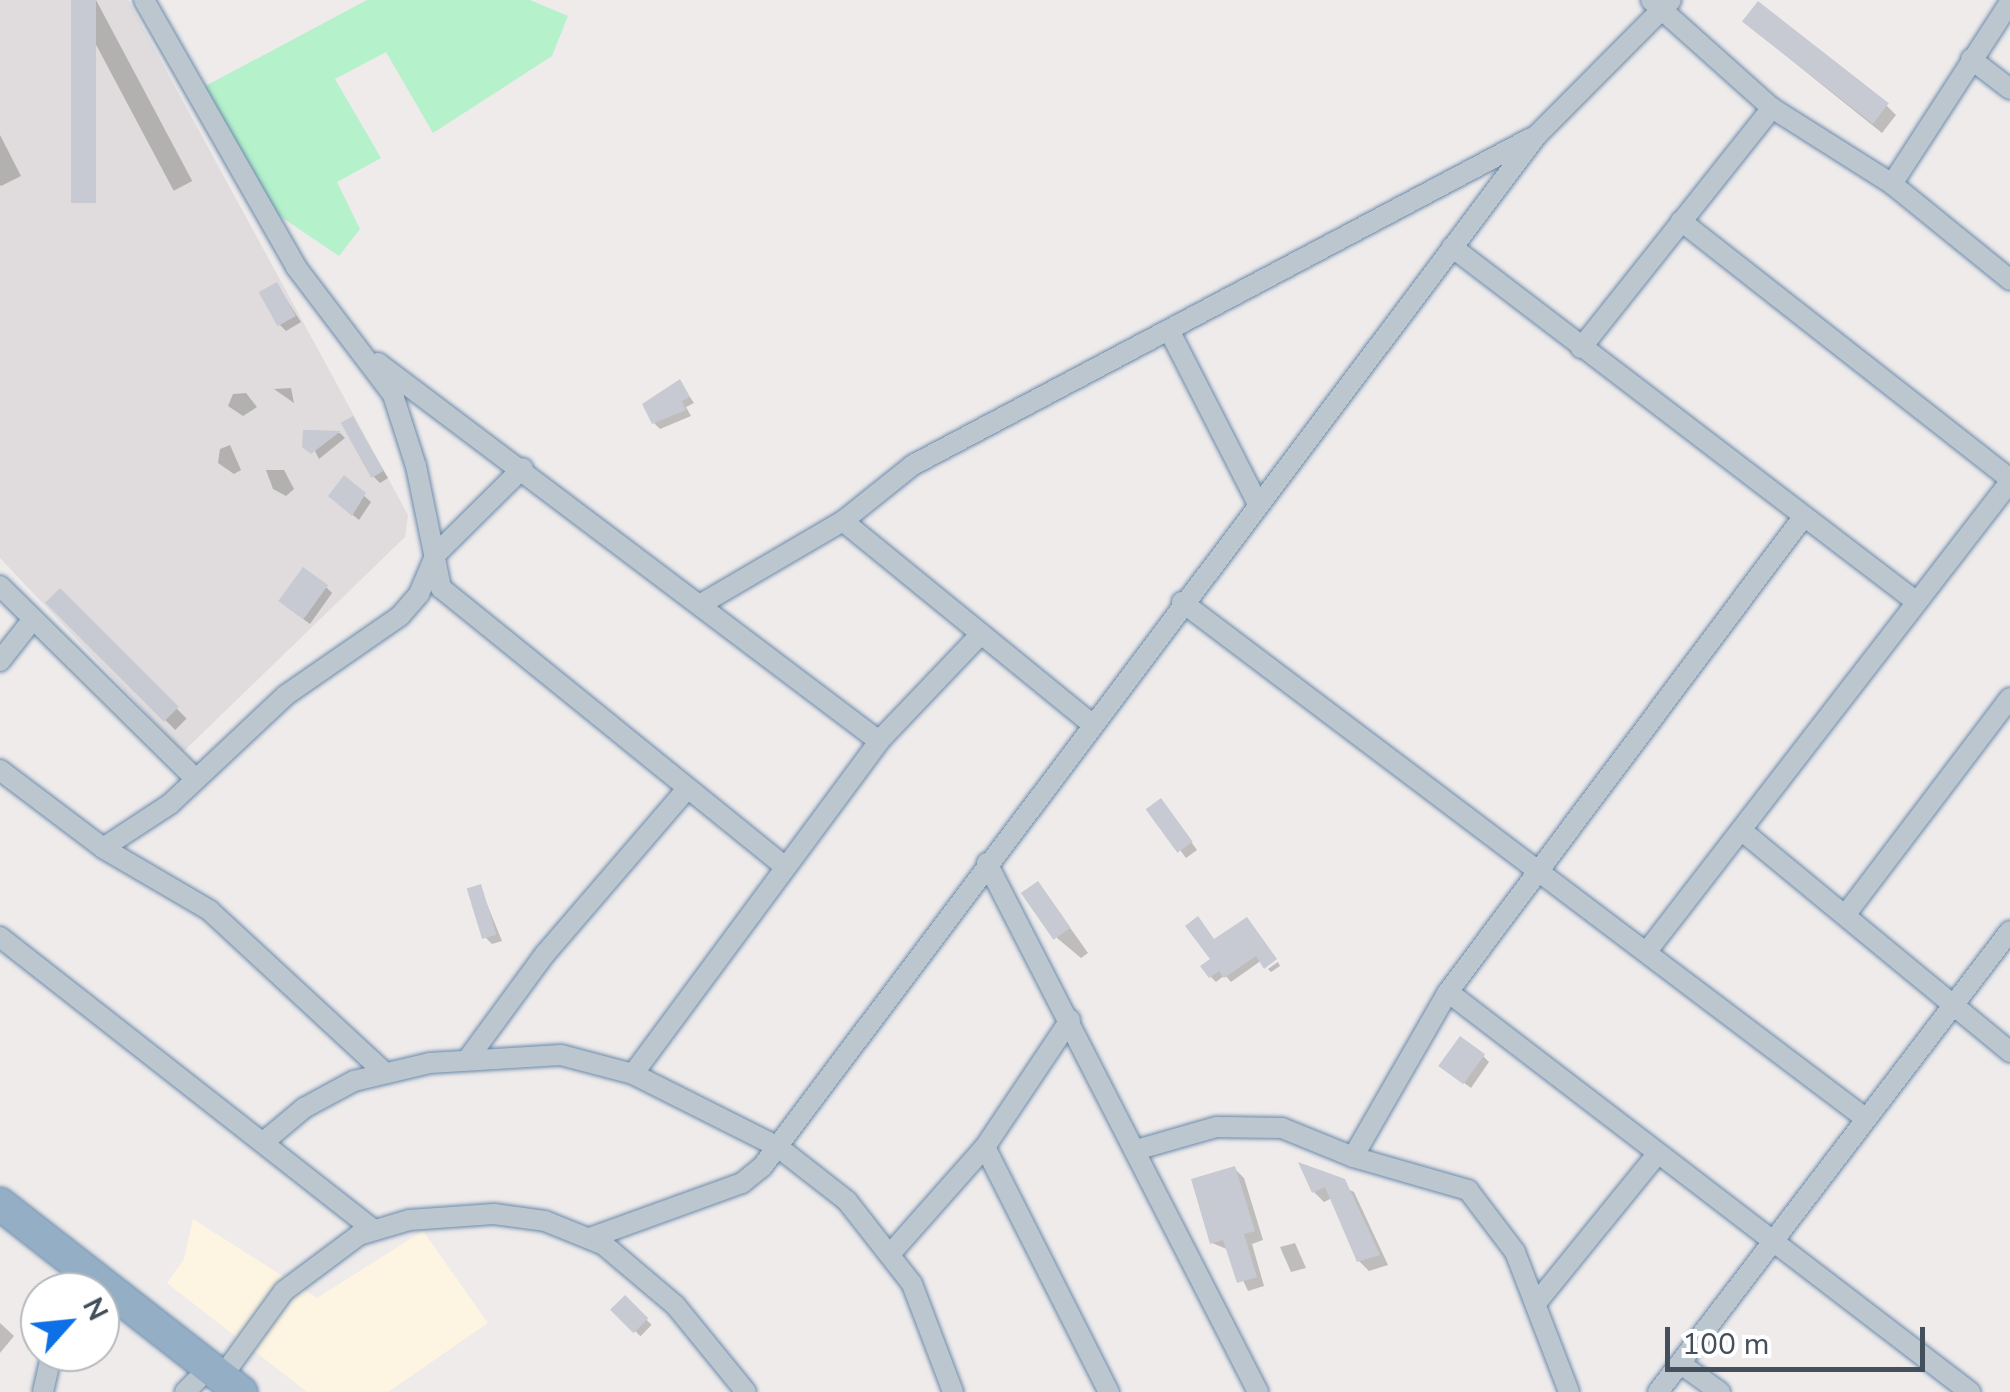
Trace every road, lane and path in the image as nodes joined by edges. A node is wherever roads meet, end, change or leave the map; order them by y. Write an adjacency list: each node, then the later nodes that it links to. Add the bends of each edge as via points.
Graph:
1 (144, 0): 14 (street, via 296,267)
2 (2010, 2): 4 (street)
3 (1662, 3): 6 (street); 7 (street)
4 (1970, 58): 5 (street); 8 (street)
5 (2010, 89)
6 (1772, 108): 8 (street); 9 (street)
7 (1537, 135): 10 (street); 12 (street)
8 (1892, 184): 11 (street)
9 (1681, 221): 13 (street); 16 (street)
10 (1452, 247): 13 (street); 17 (street)
11 (2010, 280)
12 (1169, 330): 17 (street); 19 (street, via 913,464)
13 (1580, 348): 18 (street)
14 (371, 358): 15 (street); 20 (street, via 402,420)
15 (523, 468): 20 (street); 24 (street)
16 (2010, 480): 22 (street)
17 (1258, 504): 23 (street)
18 (1804, 516): 22 (street); 38 (street, via 1682,686)
19 (843, 521): 24 (street); 26 (street)
20 (436, 554): 32 (street, via 419,594 400,616 286,695); 33 (street, via 442,588)
21 (0, 586): 25 (street)
22 (1914, 600): 34 (street)
23 (1182, 602): 29 (street); 38 (street)
24 (701, 604): 30 (street)
25 (32, 619): 27 (street); 32 (street)
26 (981, 634): 29 (street); 30 (street)
27 (0, 661)
28 (2010, 698): 39 (street)
29 (1092, 724): 36 (street)
30 (880, 742): 37 (street)
31 (0, 770): 35 (street)
32 (195, 778): 35 (street, via 170,804)
33 (684, 790): 37 (street); 47 (street, via 545,954)
34 (1742, 830): 39 (street); 42 (street)
35 (103, 848): 48 (street, via 209,910)
36 (987, 863): 45 (street); 52 (street)
37 (783, 865): 49 (street)
38 (1538, 868): 42 (street); 43 (street)
39 (1846, 914): 44 (street)
40 (2010, 932): 44 (street)
41 (0, 938): 51 (street)
42 (1648, 950): 50 (street)
43 (1448, 992): 55 (street); 56 (street)
44 (1952, 1008): 46 (street); 50 (street)
45 (1070, 1020): 53 (street); 54 (street)
46 (2010, 1052)
47 (467, 1060): 48 (street); 49 (street, via 561,1055)
48 (384, 1072): 51 (street, via 304,1108)
49 (633, 1074): 52 (street)
50 (1865, 1118): 60 (street)
51 (266, 1140): 58 (street)
52 (778, 1146): 59 (street, via 742,1183); 61 (street, via 847,1201)
53 (985, 1148): 61 (street); 70 (street)
54 (1136, 1150): 56 (street, via 1217,1127 1282,1128); 71 (street)
55 (1655, 1156): 60 (street); 63 (street)
56 (1353, 1157): 63 (street, via 1468,1190 1516,1252)
57 (0, 1204): 62 (highway)
58 (372, 1229): 59 (street, via 433,1216 494,1214 545,1221); 66 (street, via 294,1282)
59 (590, 1238): 68 (street, via 675,1305)
60 (1774, 1240): 65 (street); 75 (street)
61 (892, 1252): 69 (street, via 931,1323)
62 (79, 1272)
63 (1537, 1302): 72 (street)
64 (120, 1304): 66 (highway)
65 (1682, 1364): 73 (street); 74 (street)
66 (224, 1379): 67 (street)
67 (185, 1392)
68 (746, 1392)
69 (953, 1392)
70 (1110, 1392)
71 (1258, 1392)
72 (1569, 1392)
73 (1658, 1392)
74 (1720, 1392)
75 (1970, 1392)

